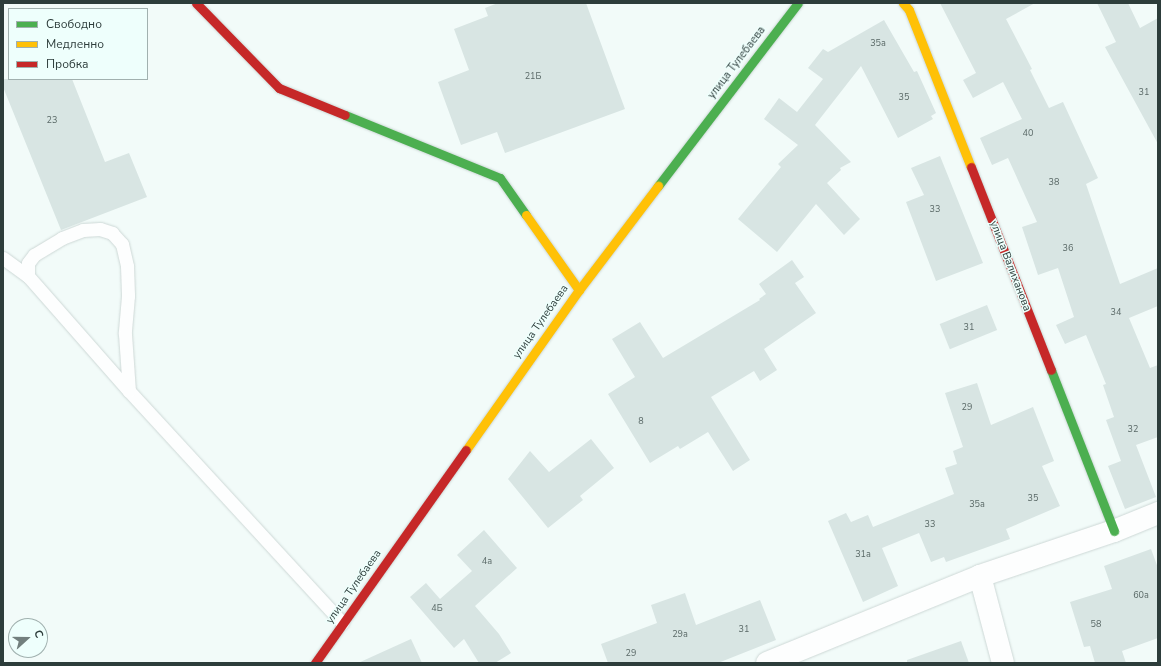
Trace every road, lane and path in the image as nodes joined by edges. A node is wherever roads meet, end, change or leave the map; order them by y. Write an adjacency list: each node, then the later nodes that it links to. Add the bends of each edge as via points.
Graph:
1 (196, 3): 6 (street, via 279,88 500,178)
2 (798, 3): 6 (street, улица Тулебаева)
3 (903, 3): 9 (street, улица Валиханова, via 909,10)
4 (3, 258): 5 (lane)
5 (28, 276): 7 (lane); 7 (lane, via 28,263 34,255 62,238 83,230 100,229 112,233 122,244 127,266 125,334)
6 (579, 290): 11 (street, улица Тулебаева)
7 (129, 391): 11 (lane)
8 (1158, 514): 9 (street)
9 (1114, 531): 10 (street)
10 (980, 576): 13 (street); 14 (street)
11 (342, 623): 12 (street, улица Тулебаева)
12 (314, 663)
13 (767, 663)
14 (1003, 663)

